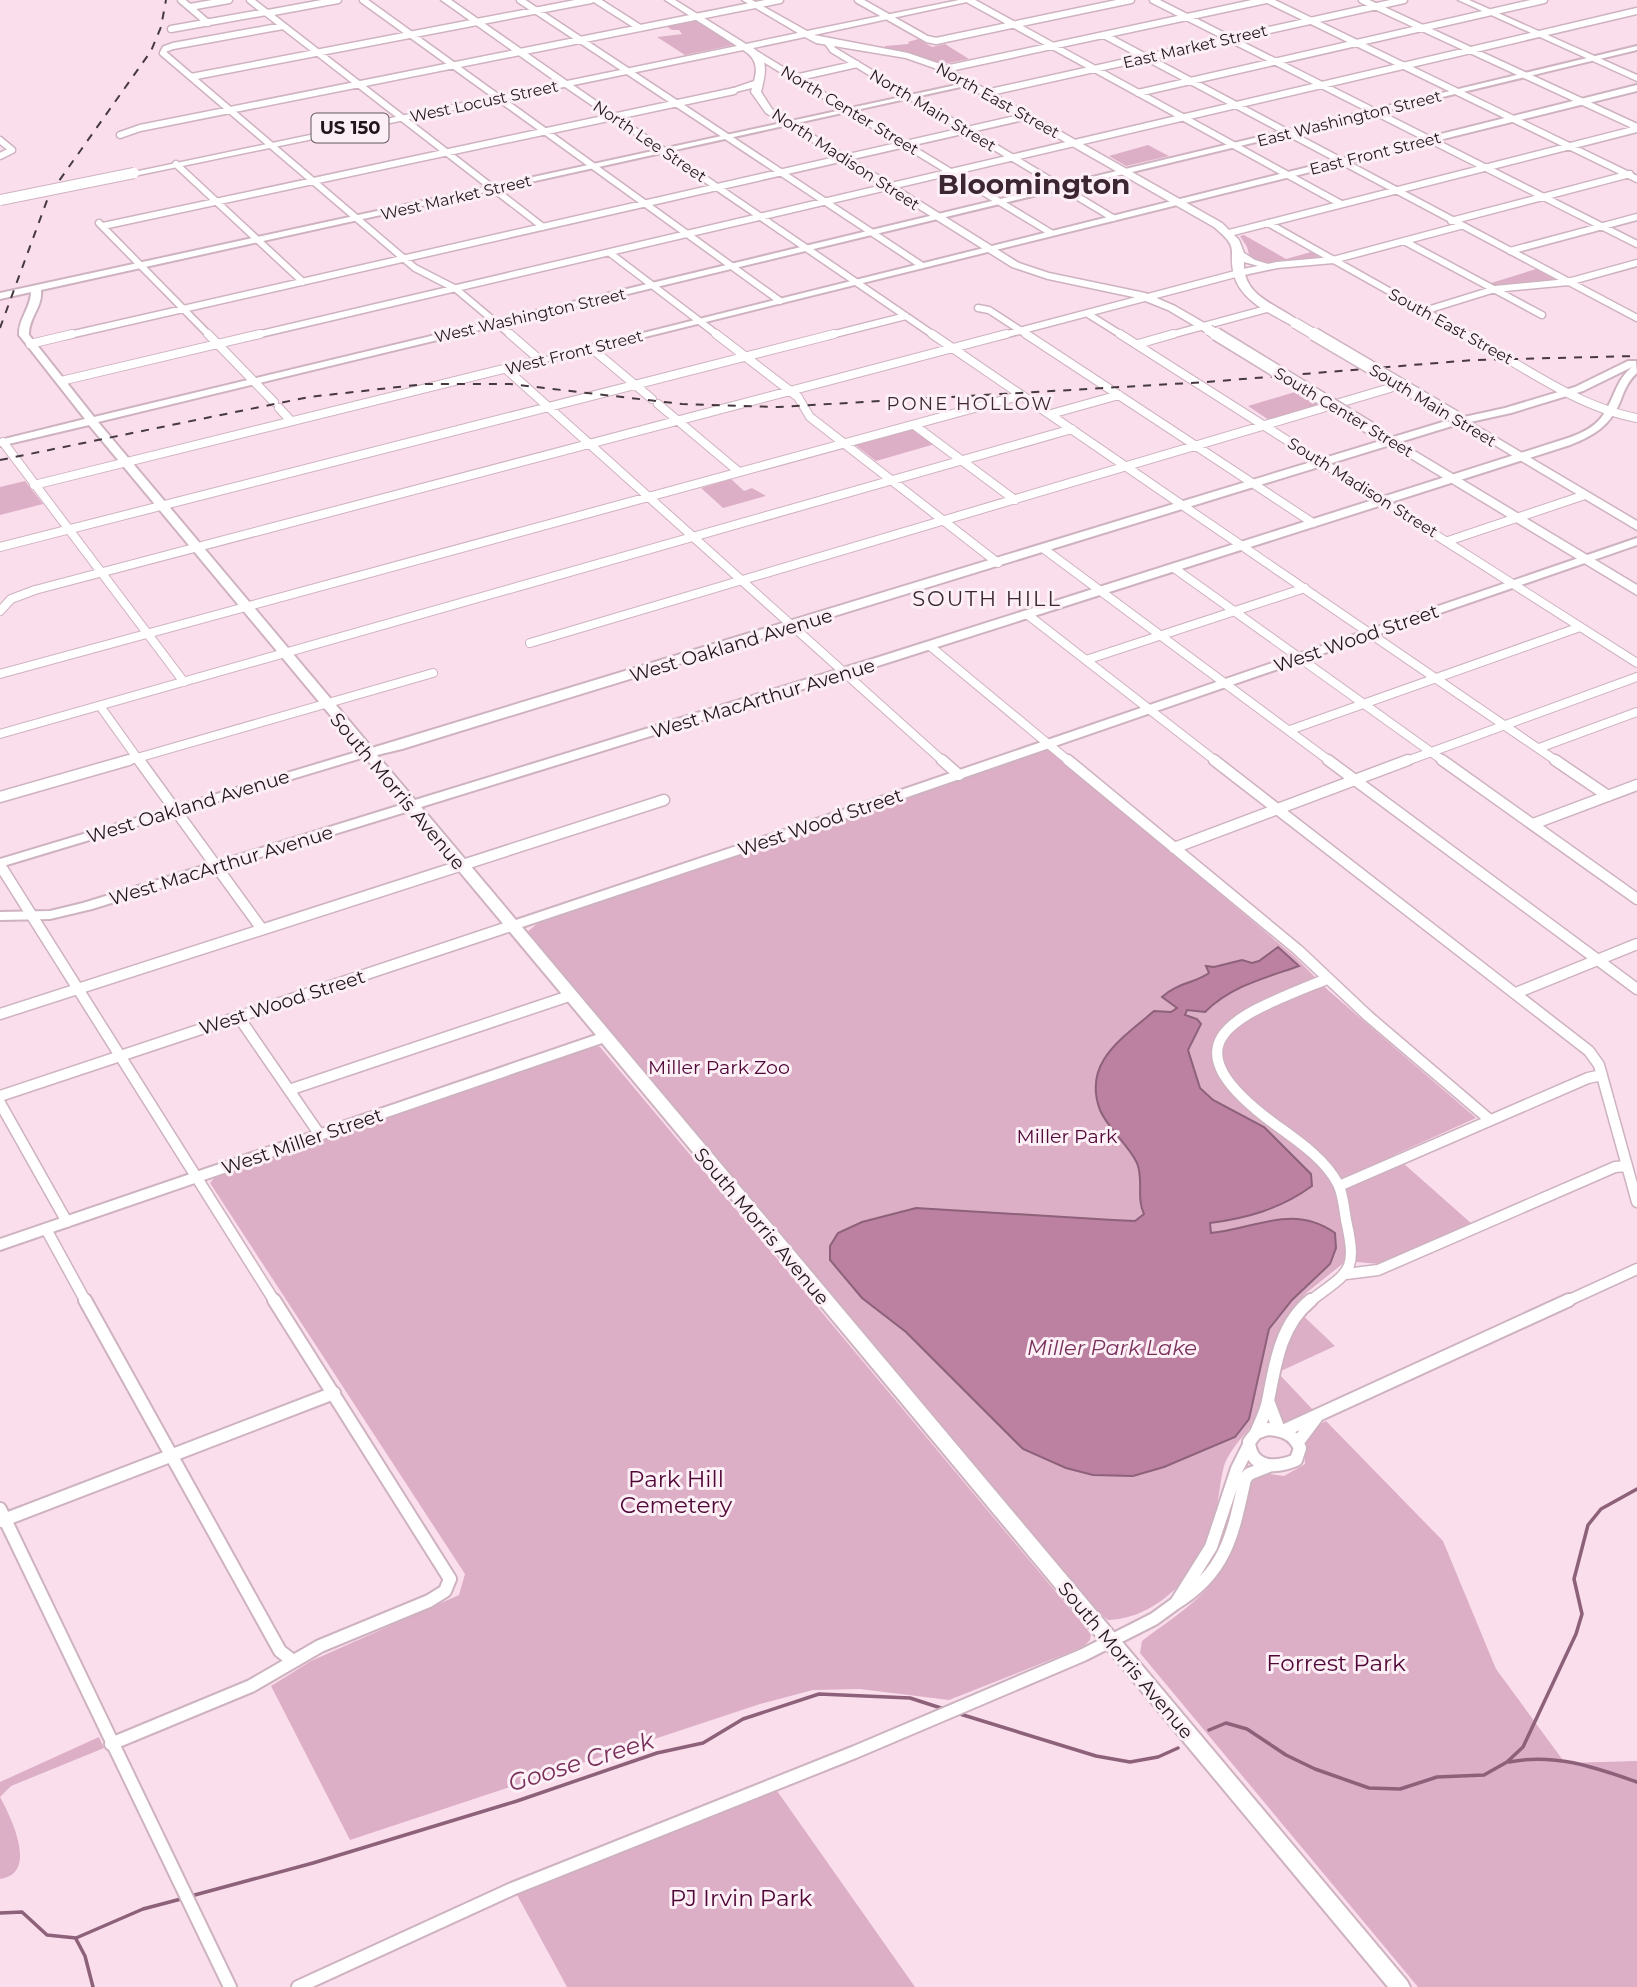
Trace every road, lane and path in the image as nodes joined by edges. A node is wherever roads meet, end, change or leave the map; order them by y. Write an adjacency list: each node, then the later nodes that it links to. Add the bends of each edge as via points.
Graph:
1 (181, 0): 22 (street)
2 (229, 0): 22 (street)
3 (250, 0): 26 (street)
4 (338, 0): 26 (street)
5 (363, 0): 41 (street)
6 (445, 0): 31 (main road, North Lee Street)
7 (520, 0): 23 (street)
8 (593, 0): 23 (street); 35 (street)
9 (669, 0): 27 (main road)
10 (780, 0): 20 (street)
11 (858, 0): 28 (street, North East Street)
12 (970, 0): 28 (main road, US 150); 33 (street)
13 (1131, 0): 33 (street)
14 (1153, 0): 29 (street)
15 (1267, 0): 29 (street); 30 (street)
16 (1363, 0): 21 (street)
17 (1404, 0): 21 (street, East Market Street)
18 (1462, 0): 25 (main road)
19 (1544, 0): 25 (street)
20 (751, 2): 27 (street); 39 (main road)
21 (1376, 6): 30 (street, East Market Street); 36 (street)
22 (190, 8): 32 (street)
23 (536, 10): 31 (street); 44 (street)
24 (1637, 11): 40 (street)
25 (1490, 12): 36 (street); 40 (main road)
26 (267, 13): 32 (street); 34 (street)
27 (697, 17): 35 (street); 47 (main road)
28 (888, 17): 33 (street, North East Street, via 933,41); 38 (main road, US 150)
29 (1186, 17): 42 (street); 43 (street)
30 (1310, 21): 43 (street, East Market Street); 46 (street)
31 (477, 22): 41 (street); 52 (main road, North Lee Street)
32 (208, 23): 37 (street)
33 (1015, 25): 48 (street)
34 (283, 26): 53 (street); 65 (street, via 165,49 164,55)
35 (640, 28): 44 (street)
36 (1423, 28): 46 (street); 50 (street)
37 (171, 29)
38 (823, 30): 39 (main road, US 150); 45 (main road, via 819,35)
39 (803, 34): 45 (main road, North East Street); 47 (main road, West Locust Street / US 150)
40 (1538, 34): 50 (street); 56 (main road)
41 (411, 35): 53 (street); 59 (street)
42 (1104, 35): 48 (street); 55 (street)
43 (1230, 39): 55 (street, East Market Street); 57 (street)
44 (581, 40): 52 (street); 63 (street)
45 (827, 42): 58 (street, North Main Street); 61 (main road, North East Street, via 908,56)
46 (1356, 43): 57 (street); 60 (street)
47 (746, 46): 51 (main road, West Locust Street / US 150); 54 (main road)
48 (1053, 46): 61 (street); 62 (street)
49 (1637, 48): 56 (main road, East Washington Street)
50 (1472, 50): 60 (street); 64 (street)
51 (723, 51): 54 (main road); 63 (main road, West Locust Street / US 150)
52 (520, 52): 59 (street); 71 (main road, North Lee Street)
53 (318, 53): 65 (street); 70 (street)
54 (756, 54): 66 (street, North Center Street); 69 (main road, North Madison Street, via 762,69)
55 (1145, 58): 62 (street, East Market Street); 68 (street)
56 (1593, 59): 64 (main road, East Washington Street); 67 (main road)
57 (1274, 61): 68 (street); 73 (street)
58 (857, 64): 66 (street); 80 (street, North Main Street)
59 (453, 65): 70 (street); 81 (street)
60 (1404, 66): 73 (street); 76 (street)
61 (945, 69): 72 (main road, North East Street)
62 (1095, 69): 77 (street, East Market Street); 78 (street)
63 (628, 71): 71 (main road, West Locust Street / US 150); 83 (street)
64 (1526, 75): 76 (main road, East Washington Street); 82 (street)
65 (191, 78): 85 (street)
66 (795, 78): 86 (street, North Center Street)
67 (1637, 78)
68 (1189, 81): 78 (street); 84 (street)
69 (757, 83): 75 (main road); 79 (main road, North Madison Street)
70 (359, 84): 85 (street); 89 (street)
71 (566, 84): 81 (main road, West Locust Street / US 150); 90 (street, North Lee Street)
72 (970, 84): 77 (main road, North East Street); 80 (main road)
73 (1322, 85): 84 (street); 87 (street)
74 (1637, 88): 82 (main road, East Front Street)
75 (734, 91): 79 (main road); 83 (street)
76 (1457, 92): 87 (main road, East Washington Street); 92 (street)
77 (986, 93): 88 (main road, North East Street)
78 (1138, 93): 91 (street)
79 (757, 96): 93 (main road, North Madison Street)
80 (912, 96): 86 (main road, West Market Street); 95 (street, North Main Street)
81 (497, 98): 89 (main road, West Locust Street / US 150); 96 (street)
82 (1582, 102): 92 (main road, East Front Street); 94 (street)
83 (676, 103): 90 (street); 99 (street)
84 (1235, 106): 91 (street); 97 (street)
85 (230, 110): 98 (street); 103 (street)
86 (850, 110): 93 (main road, West Market Street); 104 (street, North Center Street)
87 (1374, 111): 97 (main road, East Washington Street); 100 (street)
88 (1028, 116): 95 (street); 102 (main road, North East Street)
89 (402, 117): 103 (main road, West Locust Street / US 150); 108 (street)
90 (614, 117): 96 (street); 107 (street, North Lee Street)
91 (1184, 118): 102 (street); 105 (street)
92 (1514, 118): 100 (main road, East Front Street); 106 (street)
93 (789, 124): 99 (main road, West Market Street); 111 (main road, North Madison Street)
94 (1637, 128): 106 (street)
95 (969, 130): 104 (street); 110 (street, North Main Street)
96 (544, 131): 108 (street); 114 (street)
97 (1286, 133): 105 (main road, East Washington Street); 112 (street)
98 (120, 135)
99 (729, 137): 107 (main road, West Market Street); 119 (street)
100 (1429, 139): 112 (main road, East Front Street); 115 (street)
101 (0, 141): 109 (street, via 10,146 10,153)
102 (1076, 143): 110 (street); 117 (main road, North East Street)
103 (270, 145): 113 (main road, West Locust Street / US 150); 123 (street)
104 (906, 145): 111 (street); 116 (street, North Center Street)
105 (1234, 145): 117 (main road, East Washington Street); 121 (street)
106 (1570, 146): 115 (street); 120 (street)
107 (665, 151): 114 (main road, West Market Street); 126 (street, North Lee Street)
108 (447, 152): 123 (street); 127 (street)
109 (0, 156)
110 (1012, 158): 116 (street); 125 (street, North Main Street)
111 (844, 159): 119 (street); 124 (main road, North Madison Street)
112 (1340, 162): 121 (main road, East Front Street); 128 (street)
113 (176, 164): 130 (main road, West Locust Street / US 150, bridge); 131 (street)
114 (593, 167): 127 (main road, West Market Street); 135 (street)
115 (1485, 168): 128 (street); 129 (street)
116 (952, 172): 124 (street); 133 (street, North Center Street)
117 (1125, 172): 125 (main road, East Washington Street); 134 (main road, North East Street)
118 (1637, 172): 120 (street)
119 (783, 173): 126 (street); 132 (street)
120 (1628, 174): 122 (street); 129 (street)
121 (1288, 175): 134 (main road, East Front Street); 136 (street)
122 (1637, 179)
123 (313, 181): 131 (street); 141 (street)
124 (889, 187): 132 (street); 138 (main road, North Madison Street)
125 (1060, 187): 133 (main road, West Washington Street); 140 (street, North Main Street)
126 (718, 188): 135 (street); 137 (street, North Lee Street)
127 (494, 189): 141 (main road, West Market Street); 146 (street)
128 (1395, 191): 136 (street); 142 (street)
129 (1544, 197): 142 (street); 145 (street)
130 (0, 200)
131 (216, 201): 151 (street); 163 (street, via 101,224)
132 (827, 202): 137 (street); 147 (street)
133 (1000, 202): 138 (main road, West Washington Street); 148 (street, North Center Street)
134 (1178, 202): 140 (main road, East Front Street); 149 (main road)
135 (646, 204): 146 (street); 150 (street)
136 (1341, 204): 143 (street)
137 (761, 217): 150 (street); 154 (street, North Lee Street)
138 (937, 217): 147 (main road, West Washington Street); 155 (main road, North Madison Street)
139 (1637, 217): 145 (street)
140 (1113, 218): 148 (main road, West Front Street)
141 (358, 219): 151 (main road, West Market Street); 159 (street)
142 (1451, 221): 144 (street)
143 (1268, 223): 149 (street); 160 (street, South East Street)
144 (1460, 226): 152 (street); 156 (street)
145 (1602, 226): 153 (street); 156 (street)
146 (544, 228): 159 (street)
147 (873, 233): 154 (main road, West Washington Street); 162 (street)
148 (1051, 233): 155 (main road, West Front Street)
149 (1229, 233): 158 (main road)
150 (687, 234): 157 (street); 165 (street)
151 (258, 241): 163 (main road, West Market Street); 167 (street)
152 (1404, 241): 160 (street); 173 (street)
153 (1637, 244)
154 (807, 248): 165 (main road, West Washington Street); 168 (street, North Lee Street)
155 (987, 249): 162 (main road, West Front Street); 172 (main road, South Center Street, via 1035,273)
156 (1510, 251): 169 (street)
157 (610, 253): 170 (street); 171 (street)
158 (1241, 255): 164 (main road); 166 (main road)
159 (405, 259): 167 (street); 171 (street, via 428,277)
160 (1333, 260): 164 (street); 182 (street, South East Street)
161 (1637, 263): 169 (street)
162 (921, 265): 168 (main road, West Front Street)
163 (142, 266): 174 (main road, West Market Street); 181 (street)
164 (1269, 266): 166 (street)
165 (732, 267): 170 (main road, West Washington Street); 177 (street)
166 (1239, 274): 176 (street); 180 (main road, South Main Street, via 1246,289)
167 (303, 282): 181 (street)
168 (855, 282): 177 (main road, West Front Street); 186 (street, North Lee Street)
169 (1568, 282): 173 (street); 185 (street)
170 (653, 285): 187 (street); 188 (main road, West Washington Street)
171 (456, 289): 188 (street); 192 (street)
172 (1119, 289): 176 (main road, South Center Street); 178 (main road, via 1128,297)
173 (1495, 289): 182 (street); 184 (street)
174 (36, 290): 175 (main road, West Market Street); 191 (main road, via 37,298 22,328)
175 (0, 296)
176 (1149, 297): 178 (street); 189 (main road, South Center Street)
177 (780, 301): 187 (main road, West Front Street)
178 (1124, 304): 183 (street)
179 (978, 308): 190 (street)
180 (1270, 308): 189 (street); 213 (main road, South Main Street, bridge)
181 (184, 309): 191 (street); 192 (street)
182 (1424, 311): 206 (street, South East Street)
183 (1088, 314): 190 (street); 193 (street, South Madison Street)
184 (1542, 315)
185 (1635, 315)
186 (906, 316): 195 (street, North Lee Street); 196 (street)
187 (701, 321): 194 (main road, West Front Street); 196 (street)
188 (496, 323): 197 (street); 202 (main road, West Washington Street)
189 (1206, 328): 193 (street); 220 (main road, South Center Street, bridge)
190 (1021, 331): 195 (street); 208 (street)
191 (30, 344): 201 (main road, South Morris Avenue)
192 (218, 344): 201 (street); 202 (street)
193 (1138, 344): 218 (street, South Madison Street)
194 (591, 348): 197 (main road, West Front Street); 203 (street)
195 (954, 349): 205 (street); 207 (street, North Lee Street)
196 (747, 357): 203 (street); 205 (street)
197 (540, 360): 200 (street, West Front Street)
198 (1637, 362): 206 (main road, West Oakland Avenue)
199 (1637, 368): 210 (main road, via 1618,387)
200 (506, 369): 209 (street); 215 (street, West Front Street)
201 (61, 381): 214 (main road, South Morris Avenue)
202 (253, 381): 214 (main road, West Washington Street); 215 (street)
203 (636, 385): 209 (street); 216 (street)
204 (1390, 388): 218 (street)
205 (792, 392): 216 (street); 222 (street, via 810,417)
206 (1568, 393): 210 (street, South East Street); 213 (main road, West Oakland Avenue, via 1507,411)
207 (1022, 395): 211 (street, North Lee Street); 217 (street)
208 (1119, 395): 211 (street); 224 (street)
209 (550, 407): 223 (street); 239 (street)
210 (1609, 413): 212 (street, South East Street); 225 (main road, West MacArthur Avenue, via 1583,437)
211 (1051, 414): 219 (street, North Lee Street)
212 (1637, 418)
213 (1457, 419): 220 (main road, West Oakland Avenue); 225 (main road, South Main Street)
214 (92, 421): 221 (main road, West Washington Street); 227 (main road, South Morris Avenue)
215 (291, 421): 227 (street, West Front Street)
216 (680, 422): 223 (street); 230 (street)
217 (914, 425): 222 (street); 226 (street)
218 (1266, 425): 224 (street); 228 (street, South Madison Street)
219 (1072, 429): 226 (street); 229 (street, North Lee Street)
220 (1387, 439): 228 (main road, West Oakland Avenue); 231 (main road, South Center Street)
221 (1, 443): 234 (street)
222 (844, 443): 230 (street); 232 (street)
223 (592, 445): 236 (street); 251 (street)
224 (1197, 446): 229 (street); 233 (street)
225 (1521, 457): 231 (main road, West MacArthur Avenue); 235 (main road, South Main Street)
226 (962, 461): 232 (street); 237 (street)
227 (127, 462): 234 (street, West Front Street); 239 (main road, South Morris Avenue)
228 (1324, 462): 233 (main road, West Oakland Avenue); 238 (street, South Madison Street)
229 (1128, 467): 237 (street); 240 (street, North Lee Street)
230 (739, 472): 236 (street)
231 (1453, 478): 238 (main road, West MacArthur Avenue); 241 (main road, South Center Street)
232 (893, 481): 242 (street); 246 (street)
233 (1254, 484): 240 (main road, West Oakland Avenue); 243 (street)
234 (34, 485): 245 (street)
235 (1585, 495): 241 (street); 244 (main road, South Main Street)
236 (650, 497): 246 (street); 262 (street)
237 (1015, 500): 242 (street)
238 (1384, 500): 243 (main road, West MacArthur Avenue); 247 (street, South Madison Street)
239 (163, 505): 245 (street); 251 (main road, South Morris Avenue)
240 (1184, 506): 249 (street, North Lee Street); 252 (main road, West Oakland Avenue)
241 (1517, 518): 247 (street); 253 (main road, South Center Street)
242 (944, 520): 254 (street); 257 (street)
243 (1313, 523): 249 (main road, West MacArthur Avenue)
244 (1637, 526)
245 (68, 529): 250 (street); 256 (street)
246 (695, 537): 257 (street); 273 (street)
247 (1448, 541): 258 (street, South Madison Street)
248 (1637, 541): 253 (main road, West Wood Street)
249 (1243, 545): 255 (main road, West MacArthur Avenue); 259 (street, North Lee Street)
250 (0, 547)
251 (199, 548): 256 (street); 262 (main road, South Morris Avenue)
252 (1044, 549): 254 (main road, West Oakland Avenue); 260 (street)
253 (1583, 559): 258 (main road, West Wood Street); 261 (main road, South Center Street)
254 (999, 563): 266 (main road, West Oakland Avenue)
255 (1174, 568): 260 (main road, West MacArthur Avenue); 264 (street)
256 (101, 574): 263 (street, via 19,596); 268 (street)
257 (742, 580): 266 (street); 271 (street)
258 (1513, 584): 267 (street, South Madison Street); 269 (main road, West Wood Street)
259 (1305, 588): 264 (street); 269 (street, North Lee Street)
260 (1102, 591): 265 (main road, West MacArthur Avenue); 270 (street)
261 (1637, 591)
262 (246, 606): 268 (street); 273 (main road, South Morris Avenue)
263 (0, 611)
264 (1234, 611): 270 (street); 274 (street)
265 (1028, 615): 272 (main road, West MacArthur Avenue); 275 (street)
266 (793, 626): 277 (street); 295 (main road, West Oakland Avenue)
267 (1580, 627): 276 (street, South Madison Street); 281 (street)
268 (147, 633): 279 (street); 282 (street)
269 (1369, 633): 274 (main road, West Wood Street); 281 (street, North Lee Street)
270 (1161, 636): 275 (street); 283 (street)
271 (530, 643)
272 (930, 646): 277 (main road, West MacArthur Avenue); 292 (street)
273 (285, 654): 282 (street); 285 (main road, South Morris Avenue)
274 (1299, 657): 283 (main road, West Wood Street); 284 (street)
275 (1086, 660): 287 (street)
276 (1637, 663)
277 (845, 672): 297 (street); 303 (main road, West MacArthur Avenue)
278 (433, 673): 285 (street)
279 (0, 674)
280 (1637, 677): 289 (street)
281 (1436, 678): 284 (street); 289 (street, North Lee Street)
282 (184, 682): 286 (street)
283 (1225, 683): 287 (main road, West Wood Street); 290 (street)
284 (1364, 703): 290 (street); 294 (street)
285 (326, 704): 295 (main road, South Morris Avenue); 296 (street)
286 (100, 706): 291 (street); 296 (street)
287 (1150, 709): 292 (main road, West Wood Street); 305 (street)
288 (1637, 712): 293 (street)
289 (1504, 724): 293 (street, North Lee Street); 294 (street)
290 (1290, 730): 298 (street)
291 (0, 734)
292 (1049, 744): 297 (main road, West Wood Street); 307 (street)
293 (1539, 748): 300 (street, North Lee Street)
294 (1431, 751): 298 (street); 306 (street)
295 (367, 754): 303 (main road, South Morris Avenue); 304 (main road, West Oakland Avenue)
296 (138, 757): 301 (street); 304 (street)
297 (959, 775): 314 (main road, West Wood Street)
298 (1357, 780): 305 (street); 317 (street)
299 (1637, 785): 300 (street)
300 (1608, 796): 306 (street)
301 (0, 797)
302 (664, 800): 309 (street)
303 (411, 807): 309 (main road, South Morris Avenue); 310 (main road, West MacArthur Avenue)
304 (176, 809): 308 (main road, West Oakland Avenue); 310 (street)
305 (1279, 809): 307 (street); 321 (street)
306 (1533, 824): 311 (street)
307 (1174, 848): 318 (street)
308 (0, 864): 313 (street)
309 (460, 865): 314 (main road, South Morris Avenue); 315 (street)
310 (217, 866): 313 (main road, West MacArthur Avenue, via 78,909); 315 (street)
311 (1637, 899)
312 (0, 916): 313 (main road, West MacArthur Avenue)
313 (32, 916): 319 (street)
314 (511, 926): 322 (main road, South Morris Avenue); 324 (street, West Wood Street)
315 (261, 928): 319 (street)
316 (1637, 944): 317 (street)
317 (1597, 960): 320 (street); 321 (street)
318 (1327, 979): 331 (street); 335 (street, via 1242,1016 1218,1039 1214,1057 1236,1093 1311,1153)
319 (77, 988): 323 (street); 326 (street)
320 (1637, 989)
321 (1516, 993): 327 (street, via 1589,1051)
322 (569, 996): 325 (main road, South Morris Avenue); 328 (street)
323 (0, 1014)
324 (238, 1016): 326 (street, West Wood Street); 328 (street)
325 (604, 1037): 332 (main road, West Miller Street); 353 (main road, South Morris Avenue)
326 (120, 1056): 329 (street, West Wood Street); 334 (street)
327 (1602, 1075): 331 (street); 333 (street)
328 (289, 1090): 332 (street)
329 (0, 1096)
330 (0, 1102): 337 (street)
331 (1490, 1120): 335 (street)
332 (320, 1135): 334 (main road, West Miller Street)
333 (1628, 1166): 336 (street); 341 (street, via 1615,1167 1378,1270)
334 (197, 1177): 337 (main road, West Miller Street); 342 (street)
335 (1339, 1186): 341 (street, via 1353,1250)
336 (1637, 1202)
337 (67, 1222): 338 (main road, West Miller Street)
338 (46, 1229): 339 (main road, West Miller Street); 349 (street)
339 (0, 1245)
340 (1637, 1269): 344 (street)
341 (1346, 1274): 343 (street, via 1308,1303 1292,1323 1270,1382)
342 (334, 1393): 349 (street); 354 (street, via 447,1573 449,1585 429,1601)
343 (1268, 1401): 345 (street); 346 (street)
344 (1316, 1417): 345 (street); 347 (street)
345 (1281, 1430): 346 (street); 347 (street)
346 (1256, 1433): 348 (street)
347 (1298, 1442): 350 (street, via 1296,1460)
348 (1248, 1447): 350 (street, via 1255,1459); 352 (street, via 1235,1468 1216,1536)
349 (171, 1455): 351 (street); 354 (street, via 280,1651)
350 (1269, 1466): 352 (street, via 1245,1479 1219,1565 1199,1592)
351 (2, 1516): 355 (street)
352 (1177, 1603): 353 (street)
353 (1112, 1642): 357 (street, via 575,1862); 358 (main road, South Morris Avenue)
354 (293, 1661): 355 (street, via 251,1686)
355 (111, 1744): 356 (street)
356 (230, 1987)
357 (298, 1987)
358 (1400, 1987)

